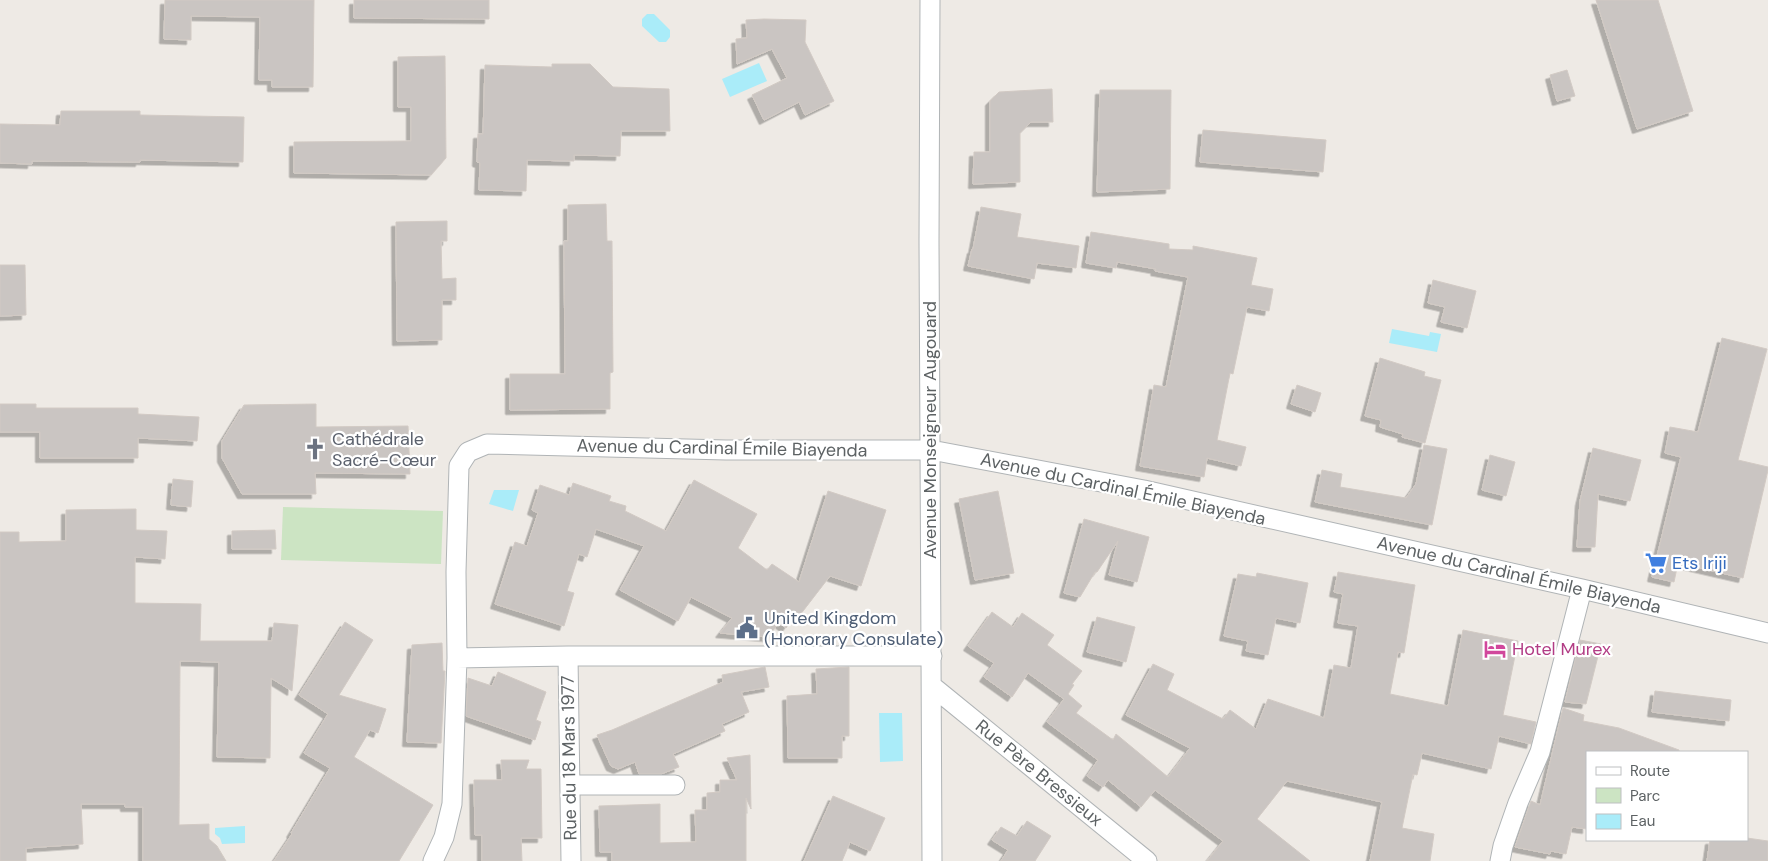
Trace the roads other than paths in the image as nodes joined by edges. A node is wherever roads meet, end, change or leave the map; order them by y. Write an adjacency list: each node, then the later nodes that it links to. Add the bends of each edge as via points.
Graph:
1 (930, 0): 2 (street, Avenue Monseigneur Augouard)
2 (931, 450): 3 (street, Avenue du Cardinal Émile Biayenda, via 1144,490); 6 (street, Avenue Monseigneur Augouard); 7 (street, Avenue du Cardinal Émile Biayenda, via 726,450 487,444 468,452 459,466)
3 (1582, 589): 4 (street, Avenue du Cardinal Émile Biayenda); 15 (street, via 1540,752 1518,803)
4 (1768, 633)
5 (568, 656): 6 (street); 7 (street); 9 (street, Rue du 18 Mars 1977)
6 (932, 656): 8 (street, Avenue Monseigneur Augouard)
7 (456, 658): 11 (street, via 452,804)
8 (932, 686): 13 (street, Avenue Monseigneur Augouard); 14 (street, Rue Père Bressieux)
9 (571, 785): 10 (street); 12 (street, Rue du 18 Mars 1977)
10 (675, 785)
11 (434, 861)
12 (571, 861)
13 (932, 861)
14 (1147, 861)
15 (1500, 861)

